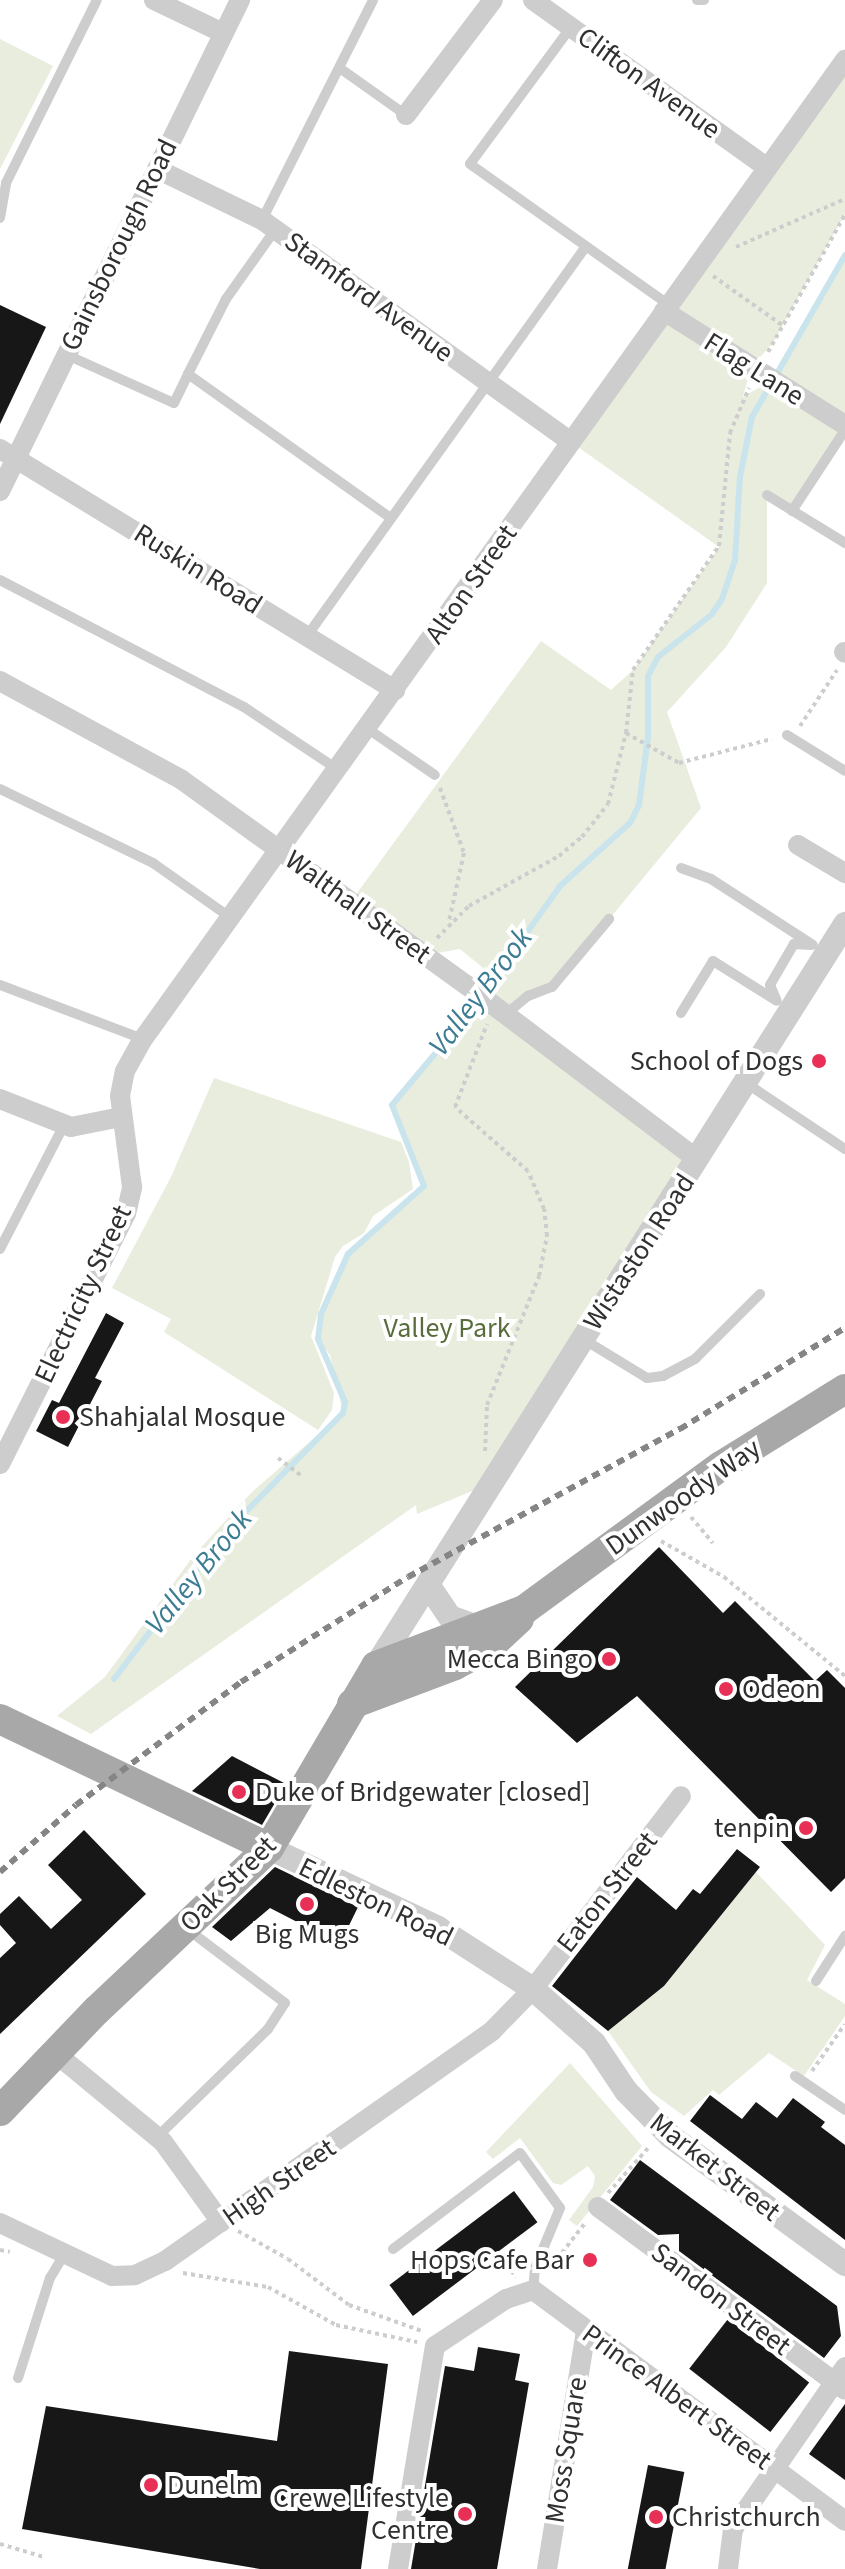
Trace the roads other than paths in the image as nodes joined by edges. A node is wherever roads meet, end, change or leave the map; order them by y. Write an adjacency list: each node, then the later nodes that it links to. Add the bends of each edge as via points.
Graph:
1 (97, 0): 16 (lane, via 6,183)
2 (154, 0): 10 (street)
3 (240, 0): 10 (street, Gainsborough Road)
4 (373, 0): 12 (lane)
5 (493, 0): 13 (street)
6 (533, 0): 9 (street, Clifton Avenue)
7 (697, 0): 8 (lane)
8 (704, 0)
9 (571, 27): 14 (street, Clifton Avenue); 18 (lane, via 470,164)
10 (223, 33): 15 (street, Gainsborough Road)
11 (845, 60): 14 (street, Alton Street)
12 (341, 69): 13 (lane); 17 (lane)
13 (406, 115)
14 (766, 167): 19 (street, Alton Street)
15 (157, 169): 17 (street, Stamford Avenue); 20 (street, Gainsborough Road)
16 (0, 218)
17 (269, 225): 21 (lane); 22 (street, Stamford Avenue)
18 (586, 247): 19 (lane); 22 (lane)
19 (666, 308): 23 (street, Flag Lane); 24 (street, Alton Street)
20 (66, 354): 21 (lane, via 174,403); 25 (street, Gainsborough Road)
21 (188, 374): 29 (lane)
22 (489, 382): 24 (street, Stamford Avenue); 29 (lane)
23 (845, 427): 28 (lane)
24 (571, 442): 34 (street, Alton Street)
25 (8, 453): 26 (street, Gainsborough Road); 32 (street, Ruskin Road)
26 (0, 491)
27 (767, 495): 28 (lane)
28 (792, 511): 30 (lane)
29 (391, 518): 32 (lane)
30 (845, 543)
31 (0, 580): 37 (lane, via 244,707)
32 (307, 636): 34 (street, Ruskin Road)
33 (0, 681): 42 (street, Walthall Street, via 138,751)
34 (395, 690): 35 (street, Alton Street)
35 (368, 729): 37 (street, Alton Street); 39 (lane)
36 (790, 736): 38 (lane)
37 (338, 770): 42 (street, Alton Street)
38 (845, 771)
39 (435, 775)
40 (0, 789): 46 (lane, via 153,863)
41 (798, 845): 44 (street)
42 (281, 851): 46 (street, Alton Street); 51 (street, Walthall Street)
43 (681, 868): 48 (lane, via 711,879)
44 (845, 873)
45 (609, 919): 51 (lane, via 552,987)
46 (232, 920): 53 (street, Alton Street)
47 (845, 924): 48 (street, Wistaston Road)
48 (820, 950): 50 (street, Wistaston Road)
49 (0, 985): 53 (lane)
50 (784, 1005): 52 (lane, via 713,961); 54 (street, Wistaston Road)
51 (498, 1009): 59 (street, Walthall Street)
52 (681, 1013)
53 (143, 1039): 56 (street, Alton Street, via 125,1071)
54 (746, 1083): 58 (lane); 59 (street, Wistaston Road)
55 (0, 1099): 57 (street)
56 (121, 1117): 57 (street, via 94,1126); 64 (street, Electricity Street, via 132,1187 126,1214)
57 (64, 1125): 60 (lane)
58 (845, 1149)
59 (698, 1160): 62 (street, Wistaston Road)
60 (0, 1249)
61 (760, 1294): 62 (lane, via 695,1359 663,1376 647,1378)
62 (583, 1339): 65 (street, Wistaston Road)
63 (845, 1389): 66 (main road, Dunwoody Way, via 721,1466)
64 (3, 1452)
65 (431, 1583): 67 (street, via 450,1617); 68 (street, Oak Street)
66 (524, 1610): 67 (main road, Dunwoody Way); 69 (main road, Dunwoody Way, via 514,1627 489,1647)
67 (480, 1628): 68 (main road, Dunwoody Way)
68 (376, 1666): 69 (main road, Oak Street)
69 (352, 1704): 72 (main road, Oak Street)
70 (0, 1719): 72 (main road, Edleston Road)
71 (681, 1796): 76 (street, Eaton Street)
72 (269, 1848): 73 (main road, Oak Street); 76 (street, Edleston Road, via 438,1928)
73 (186, 1927): 77 (main road, Oak Street); 81 (lane, via 285,2003 268,2029)
74 (845, 1936): 75 (lane)
75 (816, 1981)
76 (533, 1989): 83 (street, High Street, via 492,2031); 87 (street, Market Street, via 594,2043 626,2091 661,2128 704,2165)
77 (54, 2052): 80 (main road, Oak Street); 81 (street)
78 (800, 2078): 79 (lane)
79 (845, 2110)
80 (0, 2111)
81 (157, 2137): 83 (street)
82 (598, 2207): 91 (street, Sandon Street)
83 (221, 2222): 86 (street, High Street, via 135,2275 112,2276)
84 (0, 2223): 86 (street, High Street)
85 (393, 2249): 88 (lane, via 520,2153 560,2208 535,2268)
86 (63, 2256): 90 (lane, via 50,2278)
87 (845, 2264)
88 (533, 2290): 89 (street, Prince Albert Street); 94 (street, via 506,2299 439,2342)
89 (586, 2331): 92 (street, Prince Albert Street); 95 (street, Moss Square)
90 (18, 2378)
91 (841, 2380): 92 (street)
92 (775, 2470): 93 (street, Prince Albert Street); 96 (street, via 733,2529)
93 (845, 2521)
94 (398, 2569)
95 (547, 2569)
96 (728, 2569)

